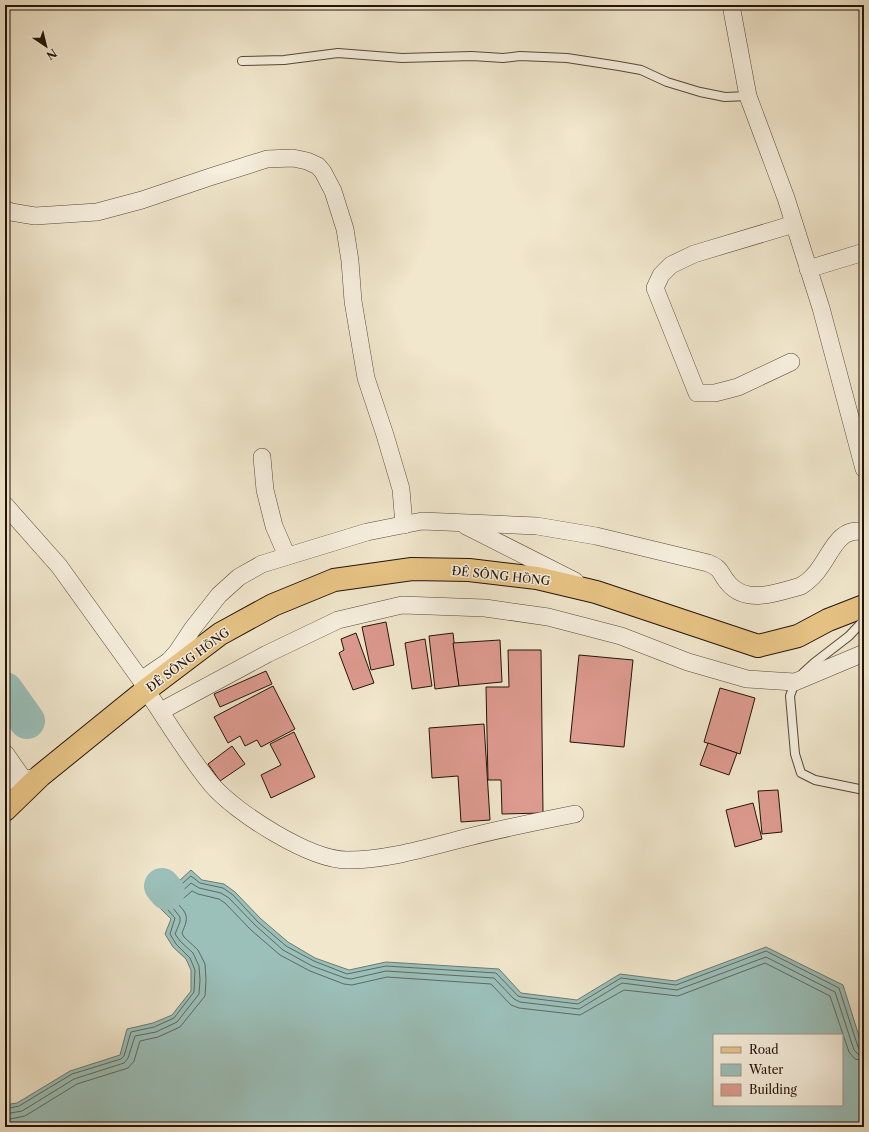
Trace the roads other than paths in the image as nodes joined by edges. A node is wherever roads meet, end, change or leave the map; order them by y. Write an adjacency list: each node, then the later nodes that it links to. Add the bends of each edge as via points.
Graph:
1 (731, 5): 3 (street)
2 (242, 61): 3 (lane, via 284,60 338,53 402,58 567,58 641,70 667,82 700,92 725,97)
3 (748, 96): 5 (street)
4 (5, 209): 13 (street, via 35,216 97,212 267,159 293,158 318,166 333,191 344,229 366,378 401,489)
5 (794, 224): 7 (street); 8 (street, via 694,254 671,265 661,275 655,288 697,393 715,393 738,387)
6 (864, 252): 7 (street)
7 (808, 269): 10 (street, via 821,308)
8 (791, 362)
9 (262, 456): 15 (street, via 268,505)
10 (864, 469)
11 (5, 505): 21 (street, via 59,566)
12 (461, 523): 13 (street, via 422,521); 14 (street, via 537,526 596,536 692,558 717,567 738,592 756,596 802,586 820,568 840,538 846,534); 16 (street)
13 (404, 525): 15 (street, via 367,532)
14 (864, 532)
15 (287, 556): 21 (street, via 262,564 239,576 219,595 169,662)
16 (596, 592): 17 (main road, ĐÊ SÔNG HỒNG, via 758,646 798,636 828,620); 21 (main road, ĐÊ SÔNG HỒNG, via 537,578 469,570 412,570 334,580 273,605 220,634)
17 (864, 606)
18 (864, 620): 20 (lane)
19 (864, 653): 20 (street)
20 (795, 682): 22 (street, via 747,679 688,662 620,636 548,617 485,608 402,605 338,620 267,654); 26 (lane, via 790,696 795,754 802,773 815,780)
21 (144, 685): 22 (street); 24 (main road, ĐÊ SÔNG HỒNG)
22 (161, 711): 28 (street, via 188,753 224,798 287,840 326,857 346,860 391,856)
23 (5, 752): 24 (street)
24 (32, 778): 25 (street); 27 (main road, ĐÊ SÔNG HỒNG)
25 (5, 780)
26 (864, 790)
27 (5, 810)
28 (575, 814)

